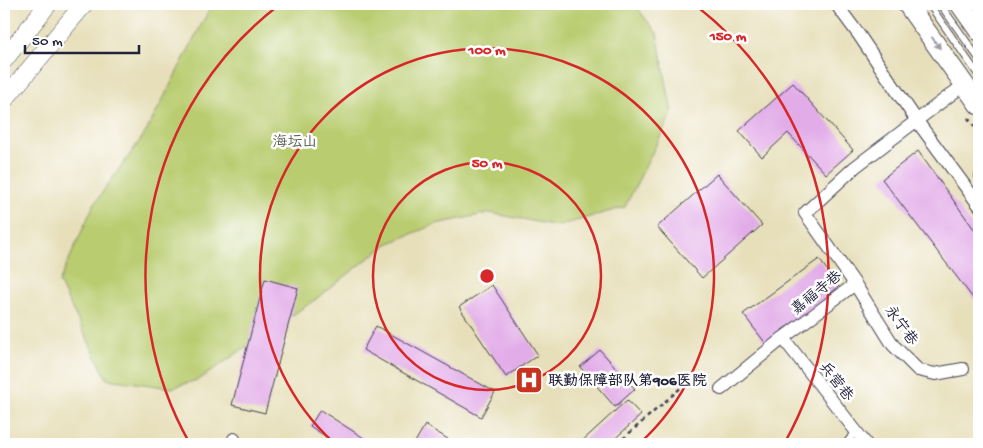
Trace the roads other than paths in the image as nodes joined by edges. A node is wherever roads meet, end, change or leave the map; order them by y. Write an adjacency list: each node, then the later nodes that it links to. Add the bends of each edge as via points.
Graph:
1 (48, 4): 9 (main road)
2 (84, 4): 12 (main road)
3 (836, 4): 14 (street)
4 (907, 4): 11 (main road, one-way to 11)
5 (929, 4): 11 (lane)
6 (940, 4): 10 (lane)
7 (960, 4): 8 (main road)
8 (979, 31)
9 (6, 51)
10 (979, 59)
11 (972, 80): 13 (main road); 14 (street, 嘉福寺巷)
12 (4, 100)
13 (979, 104)
14 (916, 121): 15 (street); 16 (street, 嘉福寺巷, via 805,213)
15 (979, 205)
16 (855, 284): 17 (street, 嘉福寺巷); 18 (street, 永宁巷, via 893,345 918,370 934,374)
17 (783, 338): 19 (street, 嘉福寺巷); 20 (street, 兵营巷)
18 (962, 370)
19 (721, 389)
20 (856, 432): 21 (lane); 22 (street, 兵营巷)
21 (845, 444)
22 (866, 444)

